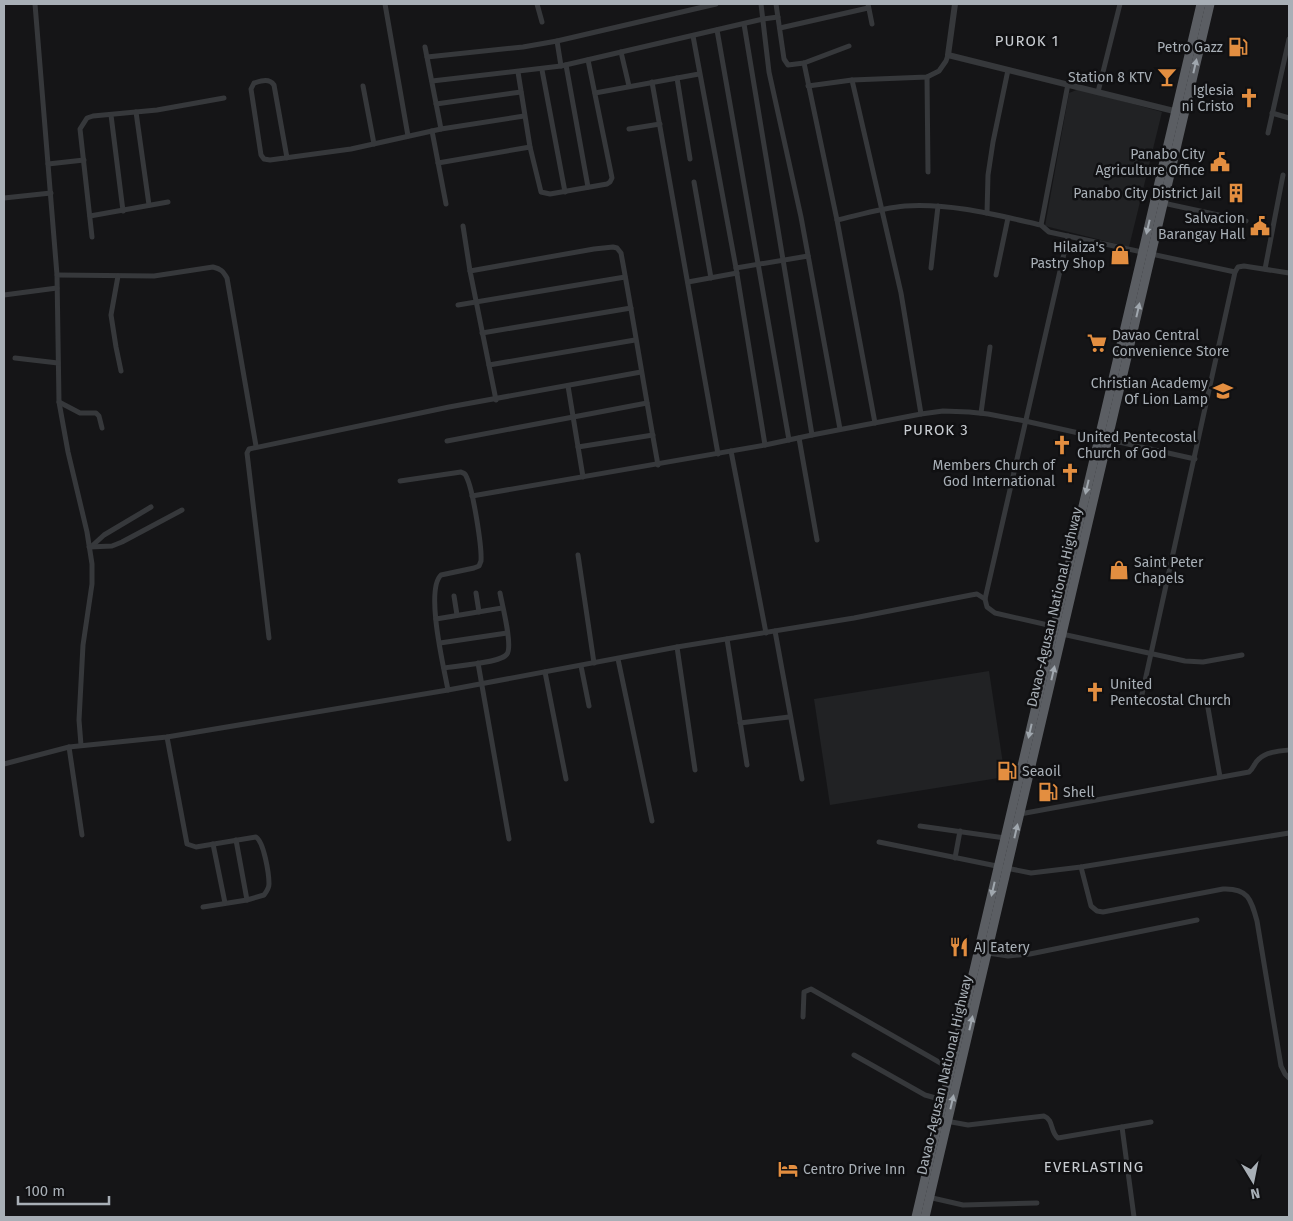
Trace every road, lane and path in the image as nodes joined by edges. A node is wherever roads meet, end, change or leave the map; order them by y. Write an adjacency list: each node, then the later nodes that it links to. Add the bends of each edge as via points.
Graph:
1 (36, 4): 67 (street)
2 (385, 4): 60 (street)
3 (537, 4): 14 (street)
4 (716, 4): 21 (street)
5 (761, 4): 13 (street)
6 (776, 4): 12 (street)
7 (955, 4): 26 (street)
8 (1120, 4): 45 (street)
9 (1201, 4): 24 (highway, Davao-Agusan National Highway)
10 (1210, 4): 24 (highway, Davao-Agusan National Highway)
11 (868, 6): 16 (street); 17 (street)
12 (778, 17): 13 (street); 17 (street)
13 (763, 19): 15 (street); 93 (street, via 770,72)
14 (542, 22)
15 (744, 24): 18 (street); 94 (street)
16 (872, 24)
17 (780, 28): 29 (street, via 785,63)
18 (717, 30): 19 (street); 95 (street)
19 (693, 36): 25 (street); 34 (street)
20 (1289, 38): 51 (street)
21 (557, 41): 27 (street); 30 (street)
22 (849, 46): 29 (street)
23 (425, 47): 27 (street)
24 (1195, 47): 50 (highway, Davao-Agusan National Highway)
25 (621, 52): 28 (street); 42 (street)
26 (948, 55): 32 (street); 35 (street, via 939,71)
27 (427, 57): 38 (street)
28 (588, 60): 30 (street); 46 (street)
29 (804, 63): 43 (street)
30 (564, 66): 31 (street); 72 (street)
31 (542, 70): 33 (street); 73 (street)
32 (1008, 70): 40 (street); 83 (street, via 988,174)
33 (518, 72): 38 (street); 44 (street)
34 (699, 74): 36 (street); 97 (street)
35 (927, 77): 37 (street); 68 (street)
36 (677, 78): 39 (street); 64 (street)
37 (852, 80): 43 (street); 82 (street)
38 (432, 81): 48 (street)
39 (652, 82): 42 (street); 55 (street)
40 (1068, 84): 45 (street); 88 (street)
41 (363, 86): 61 (street)
42 (629, 86): 46 (street)
43 (808, 86): 86 (street)
44 (521, 92): 48 (street); 53 (street)
45 (1098, 92): 50 (street)
46 (595, 93): 72 (street, via 612,178 607,184)
47 (224, 98): 49 (street)
48 (436, 104): 56 (street)
49 (136, 112): 52 (street); 79 (street)
50 (1180, 112): 70 (highway, Davao-Agusan National Highway)
51 (1272, 113): 54 (street); 59 (street)
52 (111, 115): 65 (street, via 93,116 83,122 80,129); 81 (street)
53 (524, 116): 56 (street); 62 (street)
54 (1289, 118)
55 (660, 124): 57 (street); 107 (street)
56 (441, 129): 58 (street)
57 (629, 129)
58 (432, 131): 60 (street); 66 (street)
59 (1268, 133)
60 (408, 136): 61 (street)
61 (374, 144): 63 (street)
62 (530, 147): 66 (street); 73 (street, via 541,192)
63 (287, 158): 63 (street, via 267,160 261,155 251,89 254,83 266,81 274,86)
64 (690, 159)
65 (84, 160): 67 (street); 84 (street)
66 (438, 163): 78 (street)
67 (48, 164): 74 (street)
68 (928, 172)
69 (1283, 175): 98 (street)
70 (1164, 180): 77 (highway, Davao-Agusan National Highway); 92 (highway, Davao-Agusan National Highway, one-way to 92)
71 (694, 182): 106 (street)
72 (588, 187): 73 (street)
73 (565, 192)
74 (51, 193): 75 (street); 102 (street)
75 (4, 198)
76 (168, 202): 79 (street)
77 (1163, 203): 87 (street); 92 (highway, Davao-Agusan National Highway)
78 (446, 204)
79 (149, 205): 81 (street)
80 (938, 206): 82 (street); 83 (street); 96 (street)
81 (123, 210): 84 (street)
82 (882, 210): 86 (street); 126 (street, via 901,293)
83 (987, 213): 85 (street)
84 (90, 216): 91 (street)
85 (1008, 218): 88 (street); 103 (street)
86 (837, 220): 129 (street)
87 (1246, 221)
88 (1040, 225): 90 (street, via 1049,232)
89 (463, 226): 99 (street)
90 (1068, 236): 92 (street); 128 (street)
91 (92, 237)
92 (1147, 253): 100 (street); 135 (highway, Davao-Agusan National Highway)
93 (808, 256): 94 (street); 131 (street)
94 (784, 260): 95 (street); 133 (street)
95 (759, 264): 97 (street); 136 (street)
96 (931, 268)
97 (736, 270): 106 (street); 139 (street)
98 (1265, 270): 100 (street, via 1244,266); 101 (street)
99 (470, 271): 105 (street, via 613,246 620,250); 110 (street)
100 (1235, 272): 143 (street)
101 (1289, 273)
102 (56, 275): 104 (street); 108 (street)
103 (996, 275)
104 (118, 276): 119 (street, via 111,315); 138 (street, via 154,276 214,267 224,272)
105 (625, 277): 110 (street); 112 (street)
106 (711, 278): 107 (street)
107 (688, 282): 142 (street)
108 (57, 288): 109 (street); 117 (street)
109 (4, 295)
110 (477, 302): 111 (street); 113 (street)
111 (458, 305)
112 (632, 308): 113 (street); 114 (street)
113 (482, 333): 118 (street)
114 (635, 340): 118 (street); 120 (street)
115 (990, 347): 125 (street)
116 (16, 358): 117 (street)
117 (58, 363): 123 (street)
118 (489, 365): 122 (street)
119 (121, 371)
120 (641, 372): 121 (street); 124 (street)
121 (568, 386): 122 (street); 127 (street)
122 (496, 400): 138 (street)
123 (59, 402): 130 (street, via 80,413 96,413); 151 (street)
124 (647, 403): 127 (street); 132 (street)
125 (981, 413): 126 (street, via 943,411); 128 (street)
126 (921, 414): 129 (street)
127 (573, 416): 137 (street); 140 (street)
128 (1025, 421): 135 (street); 156 (street)
129 (875, 423): 131 (street)
130 (102, 428)
131 (840, 429): 133 (street)
132 (653, 435): 140 (street); 144 (street)
133 (812, 435): 134 (street)
134 (799, 438): 136 (street); 150 (street)
135 (1103, 438): 143 (street); 161 (highway, Davao-Agusan National Highway)
136 (789, 440): 139 (street)
137 (447, 441)
138 (256, 446): 165 (street, via 247,453)
139 (765, 446): 141 (street)
140 (578, 447): 145 (street)
141 (731, 452): 142 (street); 164 (street)
142 (718, 454): 144 (street)
143 (1195, 459): 169 (street)
144 (658, 465): 145 (street)
145 (583, 477): 147 (street)
146 (400, 481): 147 (street, via 461,472 468,479)
147 (472, 496): 160 (street, via 481,561 479,566 441,575 437,579)
148 (151, 507): 151 (street)
149 (182, 510): 151 (street, via 112,546)
150 (817, 540)
151 (90, 546): 185 (street, via 92,584 83,645)
152 (578, 555): 173 (street)
153 (476, 592): 158 (street)
154 (500, 593): 157 (street)
155 (454, 596): 159 (street)
156 (985, 600): 161 (street, via 987,607 995,613); 162 (street, via 977,594)
157 (502, 608): 158 (street); 163 (street)
158 (479, 612): 159 (street)
159 (457, 616): 160 (street)
160 (436, 619): 167 (street)
161 (1060, 630): 169 (street); 194 (highway, Davao-Agusan National Highway)
162 (775, 631): 164 (street); 182 (street)
163 (507, 633): 167 (street); 172 (street, via 507,655 499,660)
164 (766, 633): 166 (street)
165 (269, 638)
166 (727, 639): 168 (street); 183 (street)
167 (440, 643): 175 (street)
168 (677, 647): 171 (street); 190 (street)
169 (1150, 654): 170 (street, via 1194,662); 179 (street)
170 (1242, 654)
171 (618, 659): 173 (street); 195 (street)
172 (478, 663): 175 (street); 177 (street)
173 (594, 663): 174 (street)
174 (581, 666): 176 (street); 180 (street)
175 (444, 668): 178 (street)
176 (544, 672): 177 (street); 193 (street)
177 (482, 682): 178 (street); 201 (street)
178 (448, 690): 184 (street)
179 (1141, 699)
180 (589, 706)
181 (1208, 708): 191 (street)
182 (789, 717): 183 (street); 192 (street)
183 (740, 723): 189 (street)
184 (167, 736): 185 (street); 204 (street, via 187,844 196,847)
185 (81, 745): 186 (street)
186 (70, 747): 188 (street); 199 (street)
187 (1289, 750): 191 (street, via 1265,754 1249,772)
188 (4, 764)
189 (747, 765)
190 (695, 770)
191 (1220, 777): 194 (street)
192 (802, 778)
193 (566, 779)
194 (1016, 813): 200 (highway, Davao-Agusan National Highway); 207 (highway, Davao-Agusan National Highway, one-way to 194)
195 (652, 822)
196 (920, 826): 197 (street)
197 (960, 831): 200 (street); 205 (street)
198 (1289, 833): 206 (street)
199 (82, 836)
200 (1005, 838): 207 (highway, Davao-Agusan National Highway)
201 (508, 839)
202 (236, 840): 204 (street); 208 (street); 208 (street, via 256,837 263,847 269,884 267,891 259,898)
203 (879, 842): 205 (street)
204 (213, 844): 209 (street)
205 (955, 858): 207 (street)
206 (1081, 867): 207 (street, via 1031,873); 217 (street, via 1088,899 1096,911 1223,889 1242,891 1249,898 1257,921 1281,1066)
207 (1003, 868): 212 (highway, Davao-Agusan National Highway); 213 (highway, Davao-Agusan National Highway, one-way to 213)
208 (247, 900): 209 (street)
209 (225, 904): 210 (street)
210 (204, 907)
211 (1197, 920): 212 (street, via 1030,954 1008,956)
212 (988, 953): 213 (highway, Davao-Agusan National Highway)
213 (977, 977): 216 (highway, Davao-Agusan National Highway); 219 (highway, Davao-Agusan National Highway, one-way to 213)
214 (803, 1017): 216 (street, via 804,992 811,989)
215 (854, 1055): 218 (street, via 919,1092)
216 (950, 1068): 218 (highway, Davao-Agusan National Highway)
217 (1289, 1078)
218 (943, 1100): 219 (highway, Davao-Agusan National Highway)
219 (943, 1120): 221 (street, via 968,1125 1044,1116 1048,1117 1058,1138); 222 (highway, Davao-Agusan National Highway)
220 (1151, 1122): 221 (street)
221 (1122, 1127): 226 (street)
222 (925, 1196): 223 (street, via 970,1205); 224 (highway, Davao-Agusan National Highway); 225 (highway, Davao-Agusan National Highway)
223 (1036, 1203)
224 (916, 1217)
225 (925, 1217)
226 (1134, 1217)

